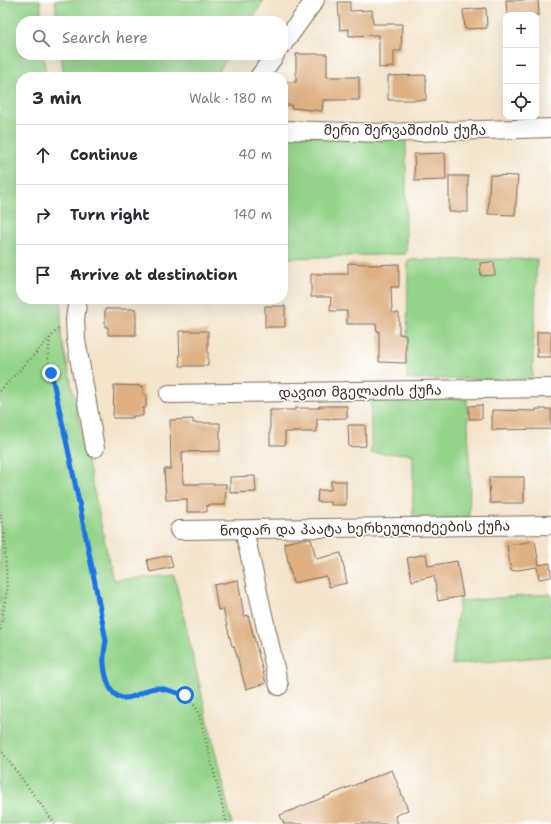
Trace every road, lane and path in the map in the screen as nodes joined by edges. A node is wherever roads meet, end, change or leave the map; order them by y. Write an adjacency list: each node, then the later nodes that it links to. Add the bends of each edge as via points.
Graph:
1 (315, 0): 2 (street)
2 (288, 37)
3 (271, 60): 4 (street)
4 (263, 72)
5 (551, 128): 6 (street, მერი შერვაშიძის ქუჩა, via 384,133)
6 (288, 130)
7 (78, 304): 13 (street, via 76,340)
8 (61, 325): 9 (path)
9 (50, 338): 11 (path); 22 (path, via 48,358 72,461 106,641 104,668 109,684 115,696 122,698 155,688 185,695 198,710)
10 (551, 388): 12 (street, დავით მგელაძის ქუჩა)
11 (0, 391)
12 (169, 394)
13 (95, 448)
14 (0, 514): 18 (path, via 4,532 7,589)
15 (551, 526): 17 (street, ნოდარ და პაატა ხერხეულიძეების ქუჩა)
16 (179, 530): 17 (street, ნოდარ და პაატა ხერხეულიძეების ქუჩა)
17 (244, 530): 19 (street)
18 (0, 632)
19 (279, 686)
20 (0, 749): 21 (path)
21 (54, 823)
22 (227, 824)

